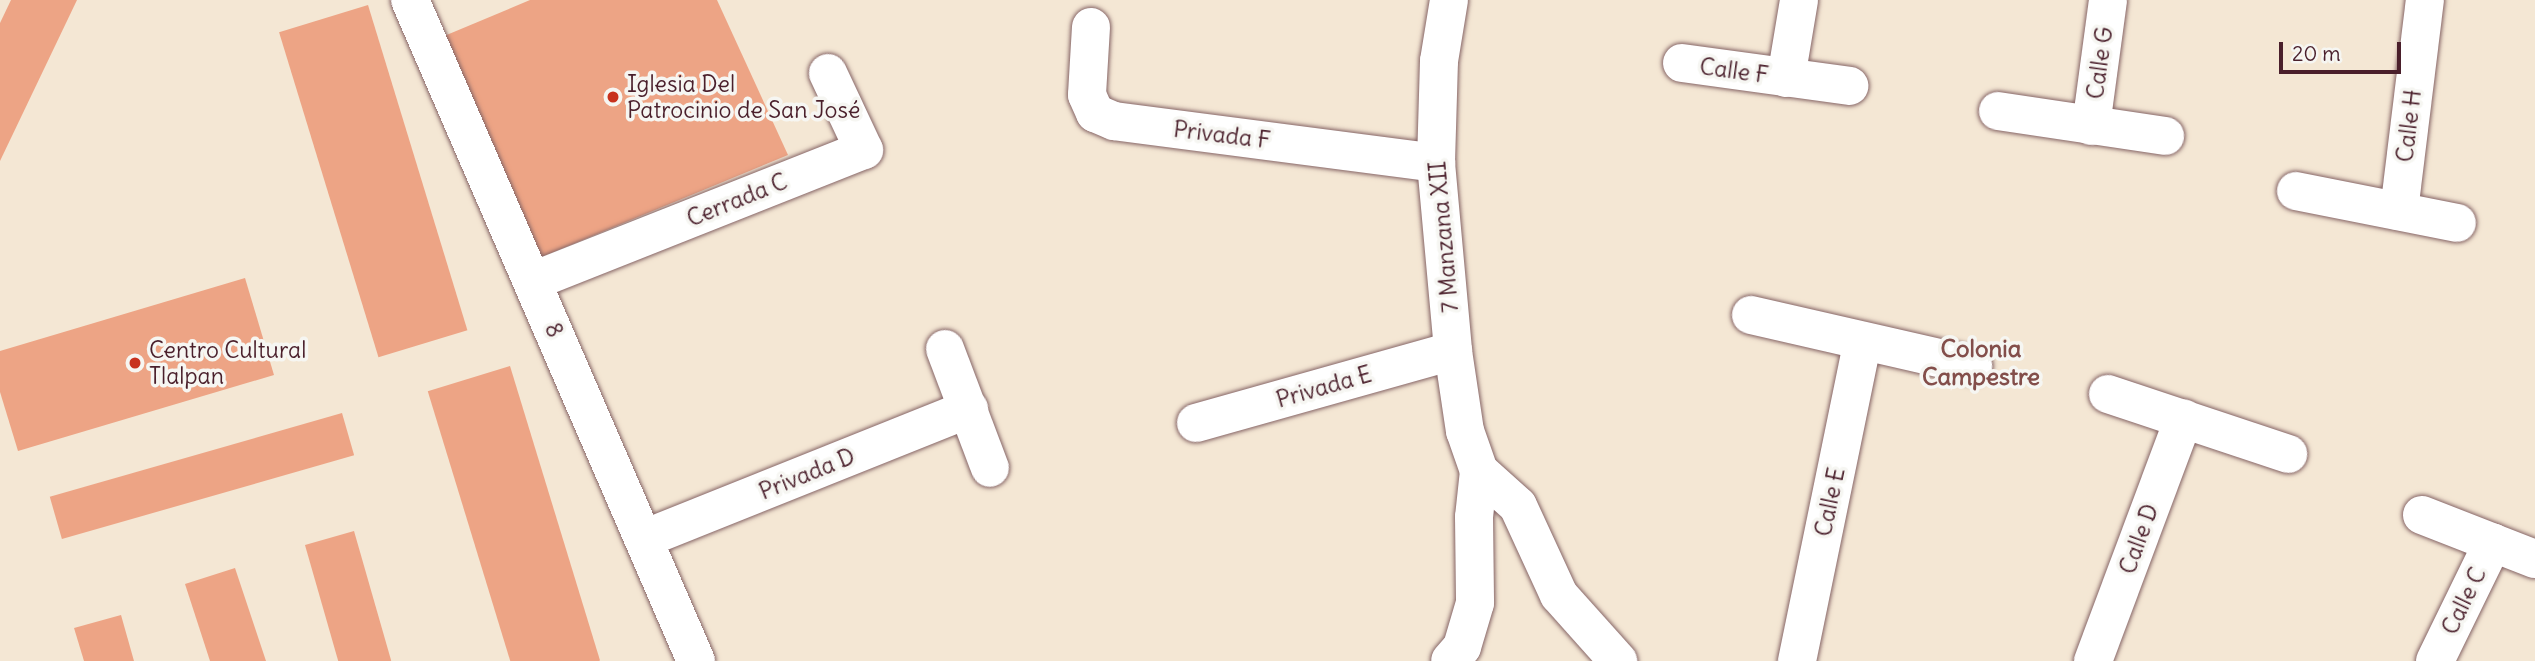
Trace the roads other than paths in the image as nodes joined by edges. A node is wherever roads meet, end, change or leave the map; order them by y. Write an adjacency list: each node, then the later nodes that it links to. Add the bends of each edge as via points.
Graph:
1 (1449, 0): 14 (street, 7 Manzana XII, via 1439,61)
2 (1799, 0): 9 (street, Calle F)
3 (2108, 0): 12 (street, Calle G)
4 (2425, 0): 16 (street, Calle H)
5 (416, 2): 18 (street, 8)
6 (1091, 27): 14 (street, Privada F, via 1087,95 1096,113 1114,121)
7 (1682, 63): 9 (street, Calle F)
8 (828, 74): 18 (street, Cerrada C, via 864,150)
9 (1786, 78): 10 (street, Calle F)
10 (1849, 86)
11 (1998, 111): 12 (street, Calle G)
12 (2091, 125): 13 (street, Calle G)
13 (2165, 136)
14 (1436, 163): 22 (street, 7 Manzana XII)
15 (2296, 191): 16 (street)
16 (2399, 211): 17 (street)
17 (2457, 223)
18 (533, 281): 32 (street, 8)
19 (1751, 315): 20 (street)
20 (1862, 343): 23 (street); 38 (street, Calle E)
21 (945, 349): 25 (street)
22 (1453, 351): 27 (street, Privada E); 30 (street, 7 Manzana XII, via 1465,431)
23 (1973, 366)
24 (2108, 394): 26 (street)
25 (969, 409): 29 (street); 32 (street, Privada D)
26 (2184, 418): 28 (street); 39 (street, Calle D)
27 (1196, 423)
28 (2288, 454)
29 (990, 468)
30 (1479, 471): 36 (street, via 1474,517 1475,603 1462,647); 37 (street, via 1518,506 1559,595)
31 (2422, 515): 33 (street, Calle C)
32 (646, 538): 35 (street, 8)
33 (2493, 542): 34 (street, Calle C); 40 (street, Calle C)
34 (2535, 559)
35 (696, 661)
36 (1450, 661)
37 (1618, 661)
38 (1797, 661)
39 (2093, 661)
40 (2435, 661)

